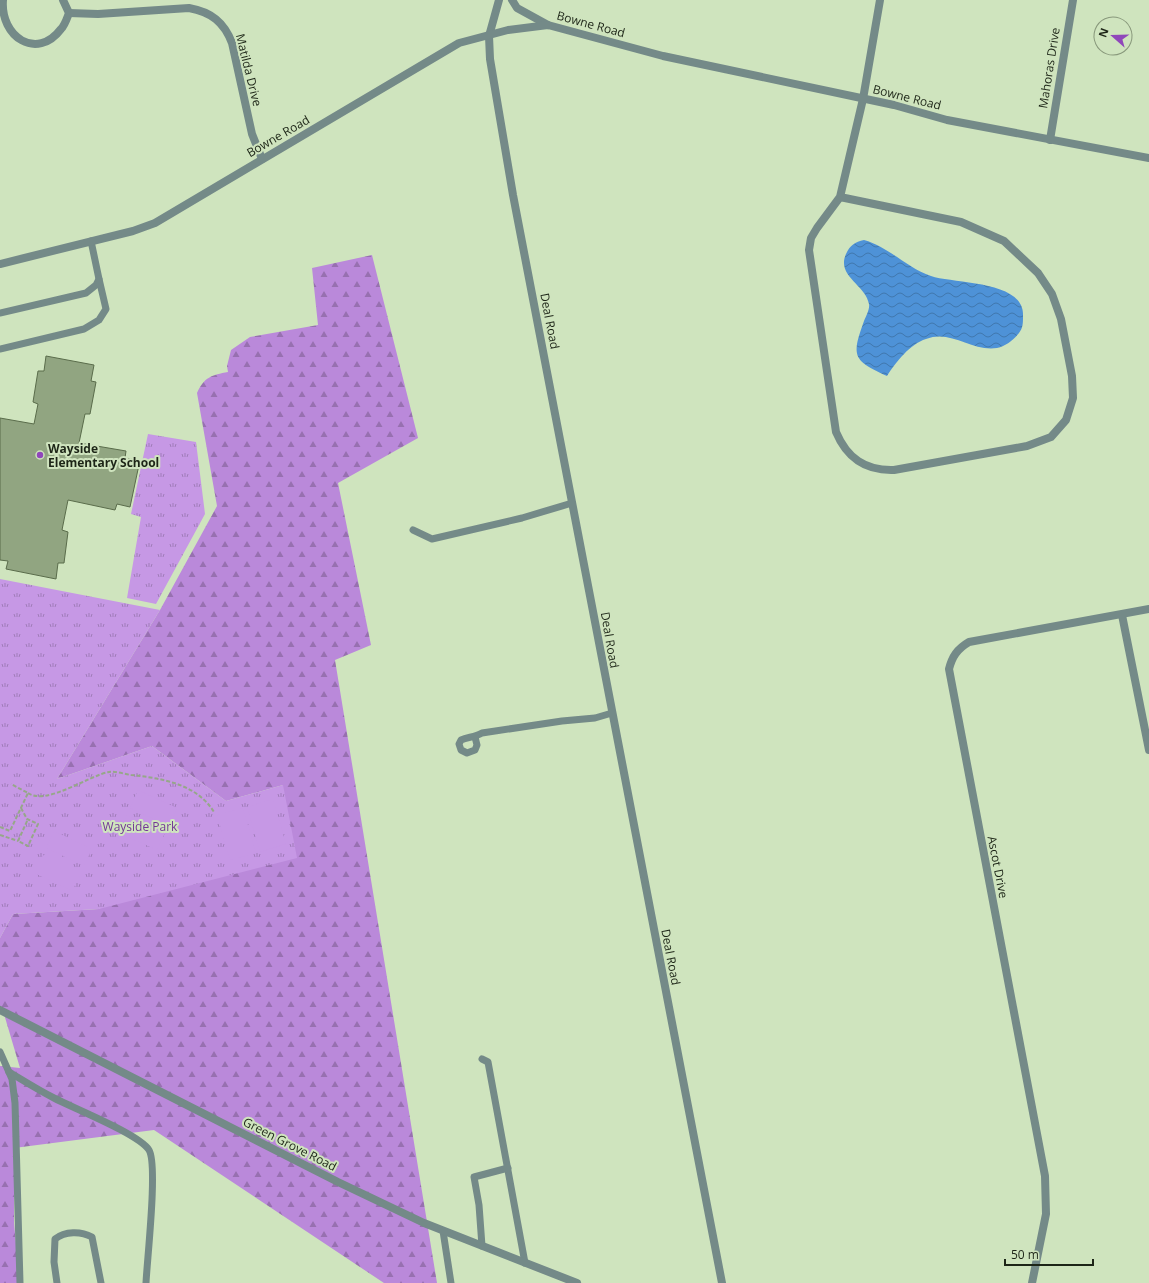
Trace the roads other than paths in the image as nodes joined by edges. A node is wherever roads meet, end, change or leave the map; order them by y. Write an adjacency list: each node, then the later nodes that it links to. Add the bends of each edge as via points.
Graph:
1 (3, 0): 7 (street, via 1,16 8,33 23,43 33,45 49,40 62,28)
2 (62, 0): 7 (street)
3 (499, 0): 9 (street, Deal Road)
4 (512, 0): 8 (street, via 517,8)
5 (880, 0): 10 (street)
6 (1073, 0): 11 (street, Mahoras Drive)
7 (69, 13): 13 (street, Matilda Drive, via 98,14 189,8 199,10 220,22 232,43 252,134)
8 (548, 25): 9 (street, Bowne Road, via 508,30); 10 (street, Bowne Road, via 660,55)
9 (489, 36): 13 (street, Bowne Road, via 459,43); 20 (street, Deal Road, via 490,59 513,195)
10 (863, 99): 11 (street, Bowne Road, via 948,120); 14 (street)
11 (1050, 140): 12 (street, Bowne Road)
12 (1149, 158)
13 (262, 159): 15 (street, Bowne Road, via 155,223)
14 (840, 197): 14 (street, via 811,238 809,250 836,432 844,449 872,468 894,470 1027,446 1051,437 1071,410 1073,387 1061,319 1052,294 1038,273 1004,241 961,222)
15 (91, 241): 16 (street, Bowne Road); 17 (lane)
16 (0, 264)
17 (99, 279): 18 (lane, via 86,293); 19 (lane, via 106,309 99,320 84,329)
18 (0, 313)
19 (0, 349)
20 (572, 503): 21 (lane, via 522,518 432,539); 24 (street, Deal Road)
21 (413, 530)
22 (1149, 610): 23 (street, Ascot Drive)
23 (1122, 615): 26 (street); 42 (street, Ascot Drive, via 969,642 954,654 949,669 1045,1176 1046,1214)
24 (612, 713): 25 (lane, via 595,718 516,727 482,733); 41 (street, Deal Road)
25 (475, 737)
26 (1149, 750)
27 (0, 1010): 32 (street, Green Grove Road, via 338,1182)
28 (0, 1052): 30 (lane)
29 (482, 1059): 31 (lane, via 488,1062)
30 (9, 1072): 35 (lane, via 15,1103); 38 (lane, via 53,1098 144,1144 149,1151 153,1175)
31 (508, 1168): 33 (lane, via 474,1177); 34 (lane)
32 (443, 1231): 33 (street, Green Grove Road); 39 (lane)
33 (482, 1246): 34 (street, Green Grove Road)
34 (525, 1263): 40 (street, Green Grove Road)
35 (20, 1283)
36 (57, 1283): 37 (lane, via 54,1262 55,1239 61,1234 80,1232 92,1237)
37 (101, 1283)
38 (146, 1283)
39 (451, 1283)
40 (577, 1283)
41 (722, 1283)
42 (1032, 1283)

